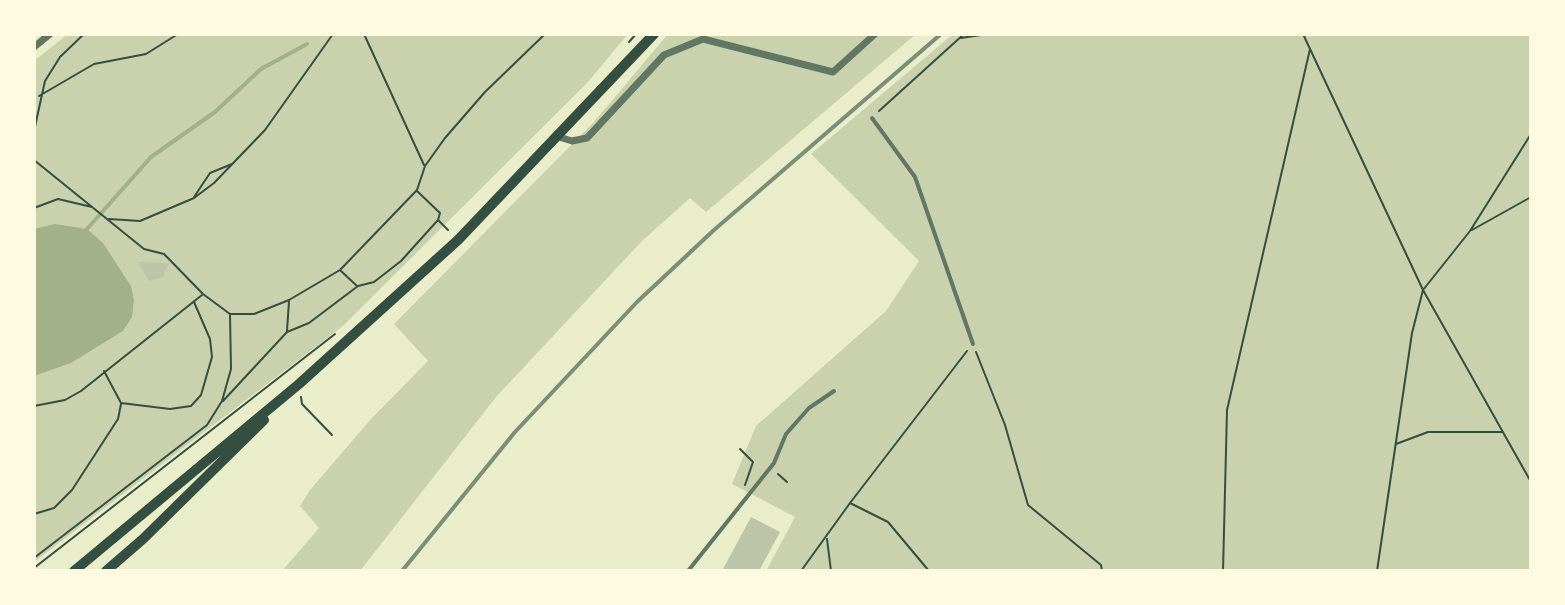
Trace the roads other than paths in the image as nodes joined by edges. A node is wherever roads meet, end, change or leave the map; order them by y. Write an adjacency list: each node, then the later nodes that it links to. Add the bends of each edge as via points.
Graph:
1 (50, 34): 4 (street)
2 (654, 34): 6 (main road)
3 (875, 34): 6 (street, via 833,72 703,39 664,55 587,138)
4 (34, 47)
5 (872, 118): 7 (lane, via 915,177)
6 (559, 137): 8 (main road, via 458,240)
7 (973, 344)
8 (299, 384): 10 (main road); 11 (main road, via 204,482)
9 (834, 391): 12 (lane, via 809,408 786,434 771,468)
10 (74, 571)
11 (106, 571)
12 (688, 571)

